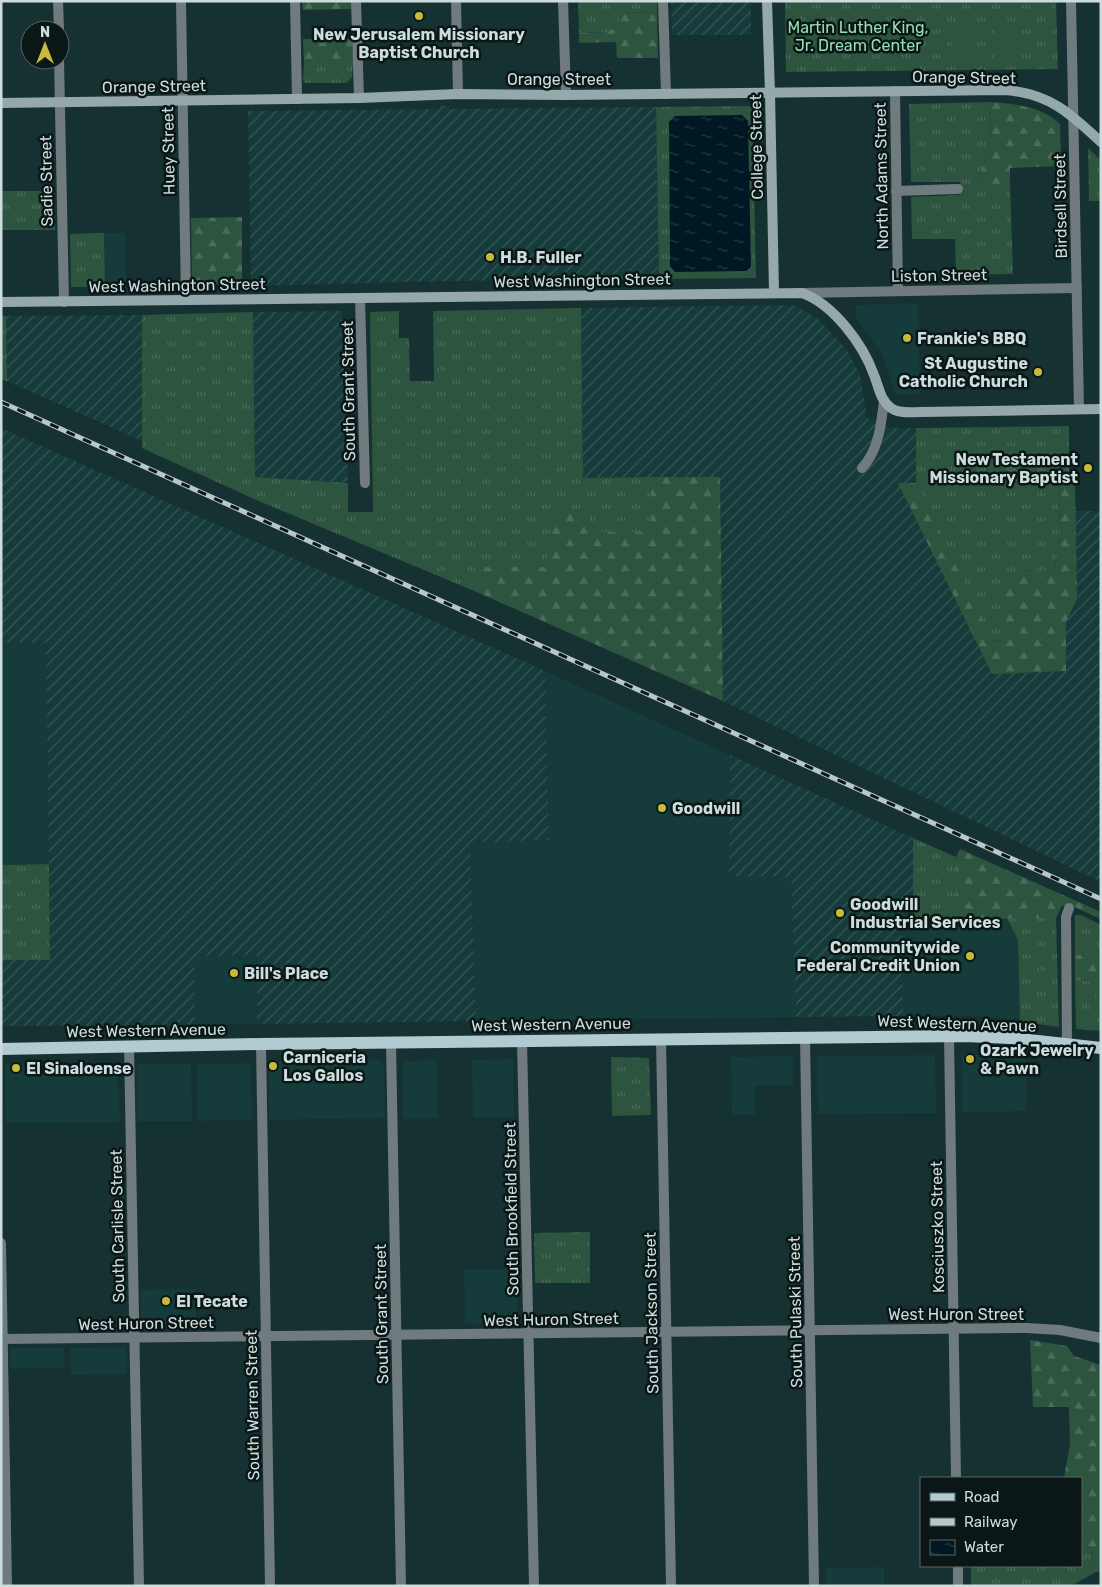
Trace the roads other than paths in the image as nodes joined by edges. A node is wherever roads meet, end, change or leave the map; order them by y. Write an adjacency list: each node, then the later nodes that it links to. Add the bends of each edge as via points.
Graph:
1 (58, 1): 10 (street)
2 (181, 1): 19 (street, Huey Street)
3 (295, 1): 18 (street)
4 (356, 1): 17 (street)
5 (456, 1): 14 (street)
6 (563, 1): 16 (street)
7 (663, 1): 15 (street)
8 (767, 1): 13 (street, College Street)
9 (1071, 1): 22 (street, Birdsell Street)
10 (59, 20)
11 (59, 70): 20 (street, Sadie Street)
12 (894, 91): 13 (street, Orange Street); 22 (street, Orange Street, via 1018,91 1058,105); 25 (street, North Adams Street)
13 (770, 93): 15 (street, Orange Street); 28 (street, College Street)
14 (458, 94): 16 (street, Orange Street); 17 (street, Orange Street)
15 (666, 94): 16 (street, Orange Street)
16 (566, 96)
17 (359, 98): 18 (street, Orange Street)
18 (297, 99): 19 (street, Orange Street)
19 (182, 100): 20 (street, Orange Street); 31 (street, Huey Street)
20 (60, 102): 21 (street, Orange Street); 33 (street, Sadie Street)
21 (1, 103)
22 (1073, 117): 23 (street, Orange Street); 26 (street, Birdsell Street)
23 (1101, 142)
24 (958, 190): 25 (street)
25 (896, 191): 27 (street, North Adams Street)
26 (1077, 288): 27 (street, Liston Street); 35 (street, Birdsell Street)
27 (898, 291): 29 (street, Liston Street)
28 (774, 292): 29 (street, West Washington Street); 30 (street, West Washington Street)
29 (802, 293): 34 (street, West Washington Street, via 825,306 849,332 868,361)
30 (360, 298): 31 (street, West Washington Street); 38 (street, South Grant Street)
31 (186, 300): 33 (street, West Washington Street)
32 (1, 302): 33 (street, West Washington Street)
33 (64, 302)
34 (884, 401): 35 (street, via 896,411 906,412); 37 (street, via 877,441)
35 (1079, 409): 36 (street)
36 (1101, 409)
37 (862, 468)
38 (365, 483)
39 (1070, 908): 46 (street, via 1066,917)
40 (949, 1036): 41 (main road, West Western Avenue); 46 (main road, West Western Avenue, via 1011,1038); 51 (street, Kosciuszko Street)
41 (805, 1038): 42 (main road, West Western Avenue); 52 (street, South Pulaski Street)
42 (661, 1039): 43 (main road, West Western Avenue); 53 (street, South Jackson Street)
43 (522, 1041): 44 (main road, West Western Avenue); 54 (street, South Brookfield Street)
44 (392, 1042): 45 (main road, West Western Avenue); 55 (street, South Grant Street)
45 (261, 1044): 47 (main road, West Western Avenue); 56 (street, South Warren Street)
46 (1067, 1045): 48 (main road, West Western Avenue)
47 (129, 1046): 49 (main road, West Western Avenue); 57 (street, South Carlisle Street)
48 (1101, 1048)
49 (1, 1049)
50 (1, 1243): 59 (street)
51 (953, 1329): 52 (street, West Huron Street); 58 (street, West Huron Street, via 1060,1330); 60 (street, Kosciuszko Street)
52 (810, 1331): 53 (street, West Huron Street); 68 (street, South Pulaski Street)
53 (666, 1332): 54 (street, West Huron Street); 67 (street, South Jackson Street)
54 (529, 1334): 55 (street, West Huron Street); 66 (street, South Brookfield Street)
55 (397, 1335): 56 (street, West Huron Street); 65 (street, South Grant Street)
56 (266, 1337): 57 (street, West Huron Street); 64 (street, South Warren Street)
57 (134, 1338): 59 (street, West Huron Street); 63 (street, South Carlisle Street)
58 (1101, 1338)
59 (2, 1339): 62 (street)
60 (956, 1477)
61 (958, 1567): 69 (street)
62 (7, 1586)
63 (139, 1586)
64 (270, 1586)
65 (401, 1586)
66 (534, 1586)
67 (671, 1586)
68 (814, 1586)
69 (958, 1586)

